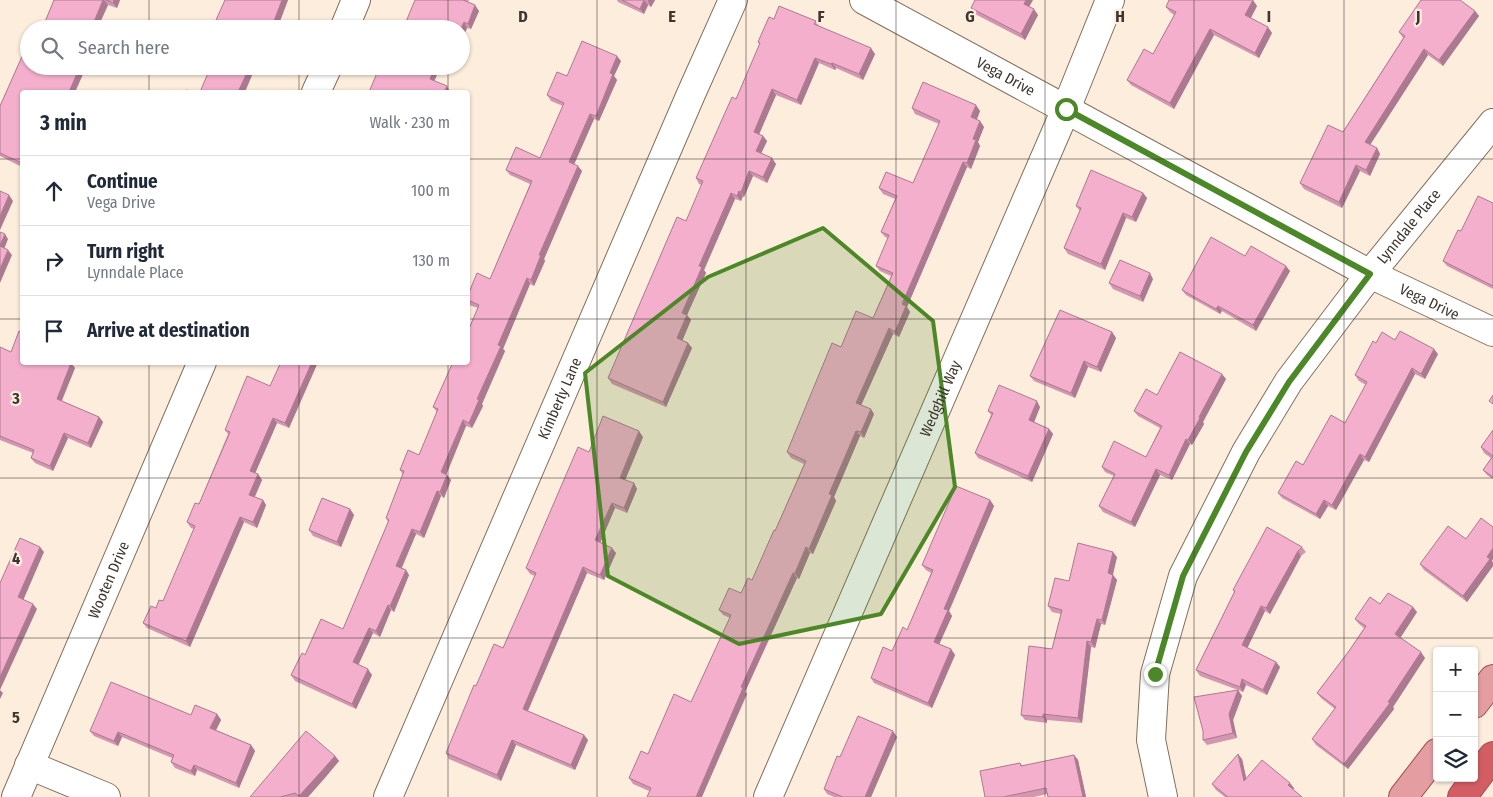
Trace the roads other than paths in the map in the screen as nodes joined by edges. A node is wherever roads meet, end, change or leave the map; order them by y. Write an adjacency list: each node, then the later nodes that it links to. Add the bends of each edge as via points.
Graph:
1 (356, 0): 5 (street)
2 (733, 0): 20 (street, Kimberly Lane)
3 (864, 0): 8 (street, Vega Drive)
4 (1110, 0): 8 (street, Wedghill Way)
5 (348, 20)
6 (324, 75): 7 (street)
7 (317, 90)
8 (1066, 109): 10 (street, Vega Drive); 21 (street, Wedghill Way)
9 (1493, 123): 10 (street, Lynndale Place)
10 (1370, 274): 11 (street, Vega Drive); 22 (street, Lynndale Place, via 1289,382 1246,452 1183,576 1155,674 1151,740)
11 (1493, 332)
12 (201, 365): 17 (street, Wooten Drive)
13 (1493, 679): 14 (main road)
14 (1478, 699)
15 (1493, 756): 24 (highway)
16 (1433, 758): 23 (main road)
17 (30, 765): 18 (street, Wooten Drive); 19 (street)
18 (16, 797)
19 (106, 797)
20 (388, 797)
21 (768, 797)
22 (1163, 797)
23 (1404, 797)
24 (1462, 797)

